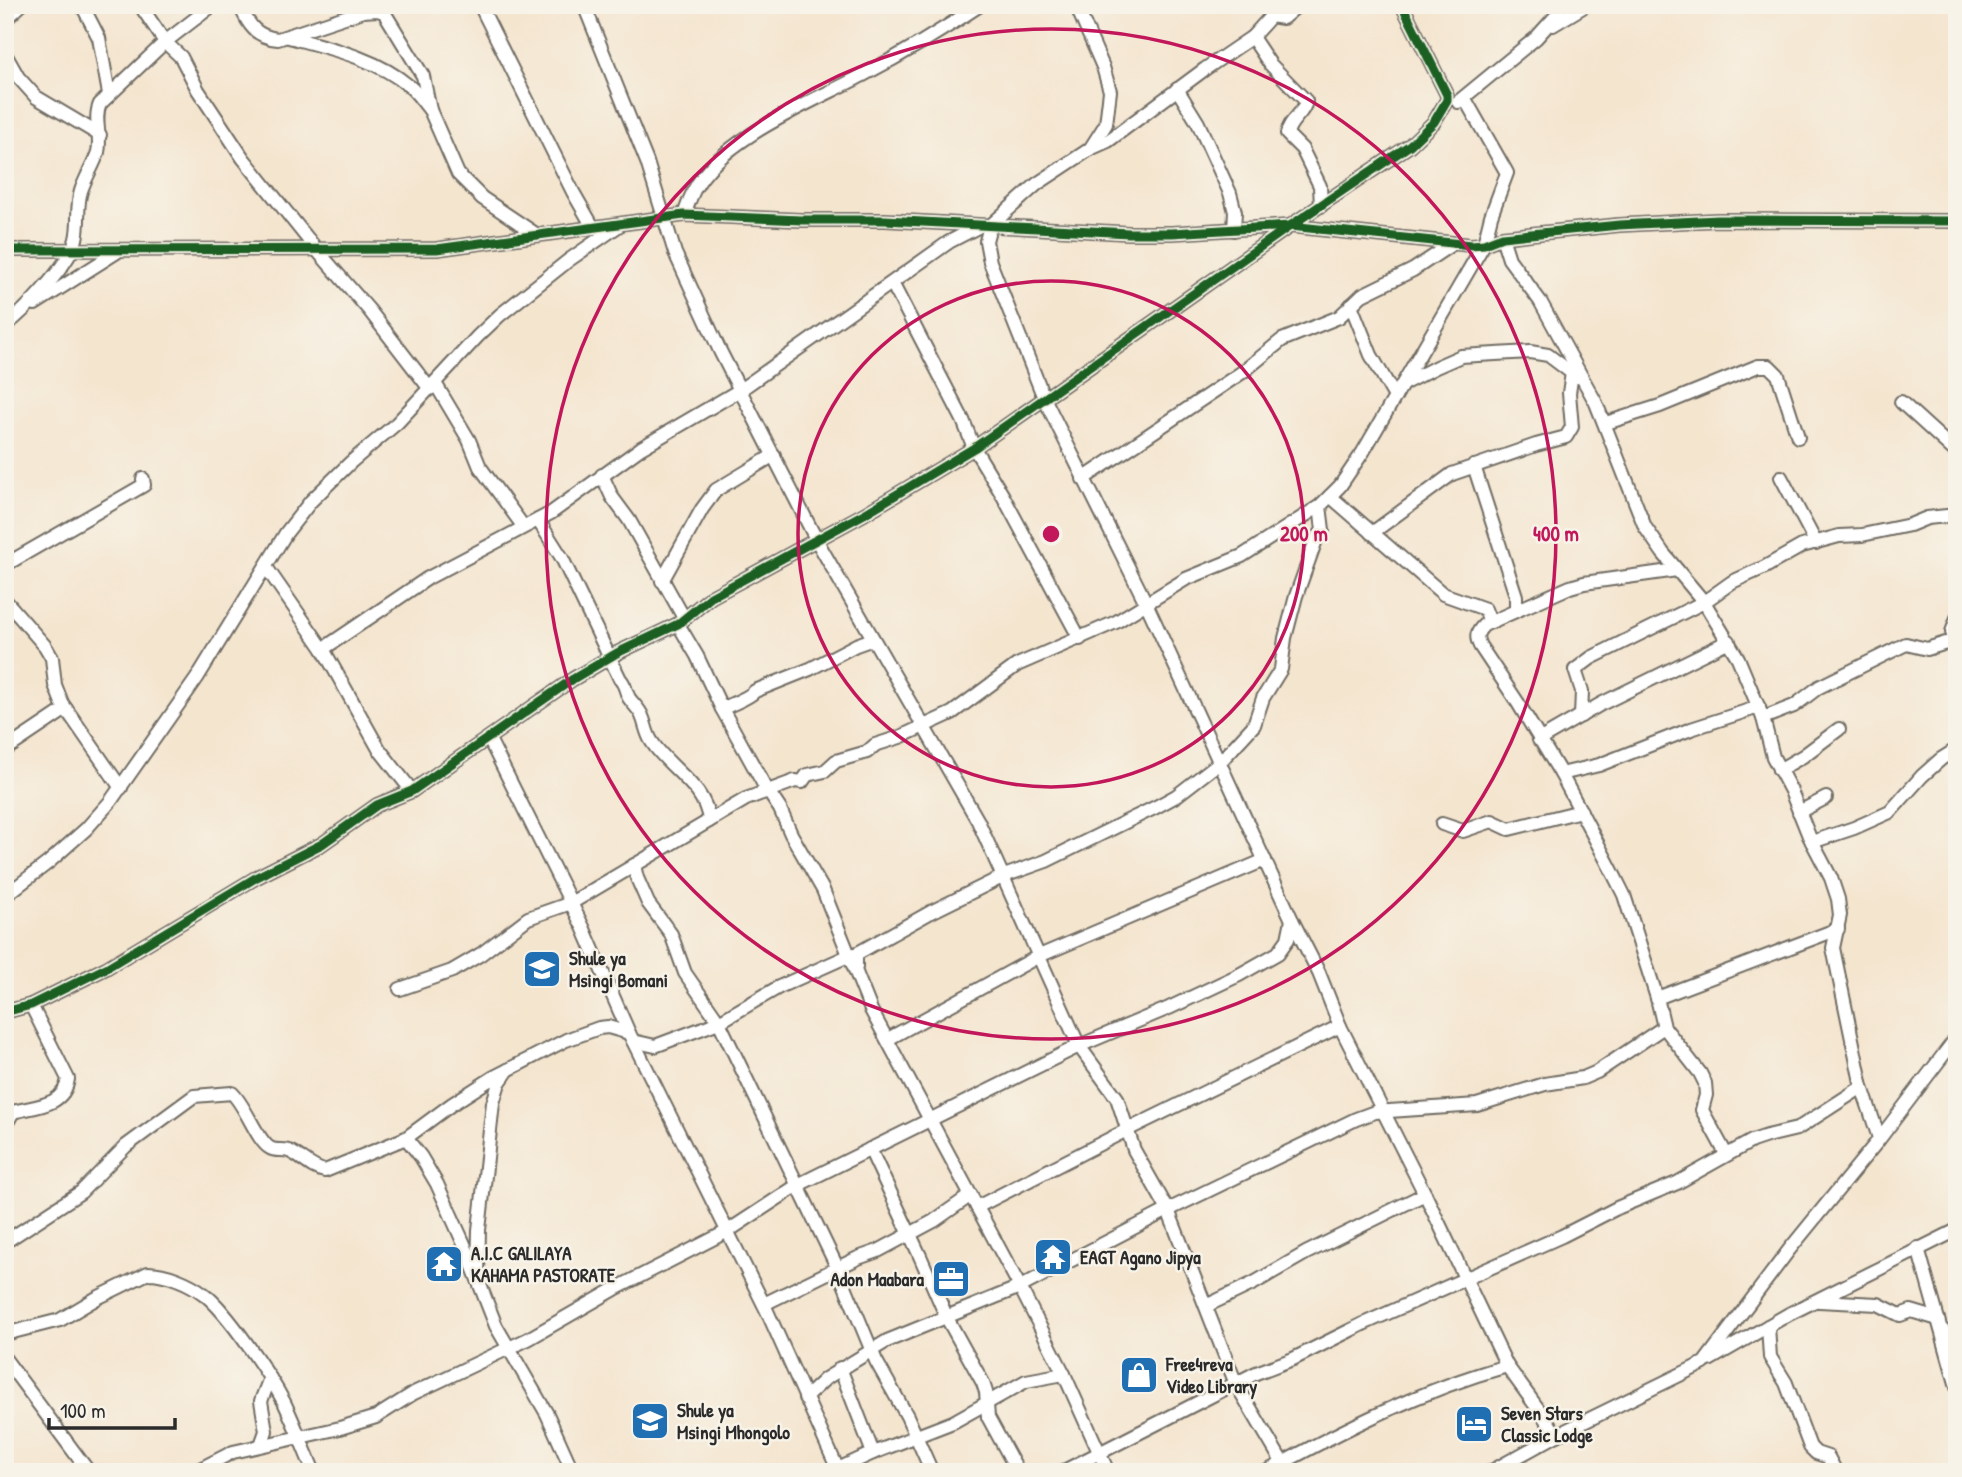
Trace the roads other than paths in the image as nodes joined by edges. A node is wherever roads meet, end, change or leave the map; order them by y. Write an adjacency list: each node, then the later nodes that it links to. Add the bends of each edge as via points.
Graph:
1 (21, 5): 15 (street)
2 (82, 5): 22 (street, via 99,38)
3 (140, 5): 19 (street)
4 (213, 5): 19 (street)
5 (240, 5): 17 (street, via 260,35)
6 (480, 5): 35 (street)
7 (584, 5): 30 (street, via 648,162)
8 (980, 5): 29 (street, via 888,62 781,115 737,146 709,169)
9 (1076, 5): 27 (street, via 1110,91 1106,124)
10 (1298, 5): 18 (street, via 1283,18 1271,16)
11 (1402, 5): 25 (street, via 1447,95)
12 (1562, 5): 16 (street)
13 (1586, 5): 16 (street)
14 (382, 9): 17 (street, via 363,11); 24 (street, via 423,76)
15 (5, 20)
16 (1541, 33): 23 (street)
17 (289, 37): 24 (street, via 334,49 397,77)
18 (1252, 37): 21 (street); 28 (street, via 1270,64 1306,101 1287,134 1302,149 1320,186)
19 (165, 42): 22 (street); 42 (street, via 181,57 243,158)
20 (5, 54): 26 (street, via 36,97)
21 (1177, 89): 27 (street, via 1108,141); 36 (street, via 1230,193)
22 (109, 94): 26 (street, via 98,108)
23 (1465, 99): 25 (street); 41 (street, via 1507,173)
24 (430, 110): 37 (street, via 458,174 482,198)
25 (1441, 111): 28 (street, via 1410,145)
26 (100, 135): 44 (street, via 78,202)
27 (1090, 149): 33 (street)
28 (1321, 206): 34 (street)
29 (684, 215): 30 (street); 33 (street)
30 (664, 217): 32 (street); 53 (street, via 675,253)
31 (1957, 221): 39 (street, via 1718,220)
32 (623, 223): 35 (street); 52 (street, via 500,315)
33 (985, 226): 36 (street, via 1129,233); 46 (street, via 949,242); 55 (street, via 990,262)
34 (1290, 226): 36 (street); 40 (street); 55 (street)
35 (593, 227): 37 (street)
36 (1234, 230)
37 (537, 234): 42 (street, via 437,248)
38 (5, 236): 43 (street)
39 (1502, 237): 41 (street); 51 (street, via 1509,259 1540,301)
40 (1452, 244): 41 (street); 47 (street)
41 (1484, 244): 54 (street)
42 (316, 249): 45 (street); 52 (street)
43 (9, 250): 44 (street)
44 (73, 250): 45 (street); 48 (street)
45 (120, 250): 48 (street)
46 (892, 283): 53 (street); 59 (street)
47 (1351, 305): 54 (street, via 1371,355); 66 (street, via 1339,317 1282,340 1244,371)
48 (26, 310): 49 (street)
49 (5, 326)
50 (1572, 373): 51 (street); 54 (street, via 1544,354 1468,355 1436,367); 62 (street, via 1568,436)
51 (1586, 383): 57 (street)
52 (433, 386): 71 (street, via 464,430 480,467); 76 (street, via 311,501)
53 (740, 390): 61 (street); 63 (street)
54 (1398, 391): 67 (street, via 1351,471)
55 (1044, 398): 59 (street); 66 (street)
56 (1901, 402): 60 (street)
57 (1606, 424): 58 (street, via 1758,366 1769,366 1778,375); 77 (street, via 1645,527)
58 (1798, 437)
59 (974, 448): 73 (street); 87 (street)
60 (1957, 453)
61 (774, 455): 73 (street); 78 (street, via 716,490)
62 (1474, 466): 72 (street, via 1452,474); 82 (street, via 1516,597)
63 (602, 475): 70 (street); 78 (street)
64 (1781, 477): 74 (street)
65 (143, 479): 75 (street, via 144,485 116,503)
66 (1083, 479): 81 (street)
67 (1330, 496): 68 (street); 72 (street)
68 (1320, 506): 81 (street, via 1242,556 1186,579); 102 (street, via 1323,530 1296,596 1281,670 1263,698 1254,726)
69 (1957, 515): 74 (street)
70 (538, 520): 71 (street); 91 (street, via 562,558)
71 (523, 526): 89 (street, via 428,578)
72 (1372, 533): 85 (street, via 1443,594 1486,610)
73 (817, 541): 84 (street, via 710,597); 86 (street)
74 (1816, 543): 80 (street, via 1732,582)
75 (5, 565)
76 (266, 567): 89 (street); 105 (street)
77 (1677, 570): 80 (street); 82 (street, via 1581,583)
78 (662, 580): 84 (street)
79 (5, 600): 92 (street, via 52,658 55,685)
80 (1704, 601): 88 (street); 95 (street, via 1575,670 1582,691)
81 (1147, 605): 87 (street); 102 (street)
82 (1516, 610): 85 (street)
83 (1957, 618): 90 (street, via 1952,632)
84 (681, 621): 91 (street); 93 (street)
85 (1490, 622): 99 (street, via 1477,632 1477,641)
86 (873, 639): 93 (street); 96 (street)
87 (1080, 639): 96 (street, via 1017,665 952,712)
88 (1729, 642): 94 (street); 95 (street)
89 (323, 649): 106 (street, via 379,750)
90 (1956, 649): 94 (street, via 1944,643 1927,649 1906,644 1819,687 1794,706)
91 (610, 657): 98 (street); 111 (street, via 643,717 650,740 695,789)
92 (66, 709): 101 (street); 105 (street)
93 (722, 709): 107 (street)
94 (1761, 712): 103 (street); 104 (street, via 1691,729 1599,765)
95 (1581, 716): 99 (street)
96 (922, 726): 107 (street, via 836,761 802,782); 116 (street, via 978,821)
97 (1839, 729): 103 (street)
98 (489, 739): 106 (street); 118 (street)
99 (1539, 740): 104 (street)
100 (1957, 749): 113 (street, via 1933,766 1890,812)
101 (5, 750)
102 (1220, 762): 114 (street); 116 (street, via 1177,796 1046,861)
103 (1779, 770): 110 (street)
104 (1561, 774): 109 (street)
105 (121, 788): 117 (street, via 86,829)
106 (412, 791): 126 (street, via 377,806 322,844)
107 (770, 792): 111 (street, via 746,799); 121 (street, via 823,890)
108 (1826, 798): 110 (street)
109 (1581, 811): 112 (street, via 1509,829 1492,821 1463,831); 125 (street, via 1623,895)
110 (1799, 812): 113 (street)
111 (709, 821): 115 (street)
112 (1442, 824)
113 (1812, 842): 120 (street, via 1838,899)
114 (1265, 860): 119 (street); 122 (street)
115 (634, 865): 118 (street); 128 (street, via 648,904 671,934 684,970)
116 (1004, 876): 122 (street); 123 (street, via 856,954)
117 (5, 895)
118 (571, 903): 124 (street, via 528,918 452,971); 131 (street)
119 (1292, 920): 129 (street); 134 (street, via 1289,939 1278,953 1169,1009)
120 (1838, 929): 125 (street); 136 (street, via 1833,948)
121 (848, 956): 123 (street); 128 (street, via 779,987)
122 (1039, 956): 133 (street); 134 (street)
123 (856, 976): 133 (street)
124 (400, 989)
125 (1657, 998): 130 (street)
126 (31, 1006): 127 (street); 139 (street, via 68,1084 56,1100 13,1112)
127 (5, 1012)
128 (719, 1022): 131 (street, via 655,1046); 145 (street)
129 (1340, 1027): 137 (street); 140 (street)
130 (1664, 1027): 137 (street, via 1583,1078 1545,1084 1477,1105); 144 (street, via 1705,1083 1702,1110)
131 (631, 1037): 135 (street, via 608,1027 593,1030); 151 (street)
132 (1957, 1037): 142 (street)
133 (888, 1039): 138 (street)
134 (1079, 1046): 138 (street); 140 (street, via 1117,1098)
135 (508, 1070): 141 (street); 157 (street, via 493,1103)
136 (1862, 1087): 142 (street); 144 (street, via 1797,1129)
137 (1384, 1113): 146 (street); 149 (street, via 1356,1119)
138 (930, 1119): 143 (street); 147 (street)
139 (5, 1126)
140 (1127, 1130): 148 (street); 149 (street, via 1145,1173)
141 (406, 1138): 153 (street, via 322,1171 286,1150 267,1147 232,1093 198,1094 126,1146 81,1192); 157 (street, via 437,1184)
142 (1880, 1138): 170 (street)
143 (870, 1149): 145 (street); 152 (street)
144 (1726, 1154): 156 (street, via 1676,1183)
145 (798, 1185): 151 (street); 155 (street)
146 (1425, 1194): 156 (street); 161 (street)
147 (971, 1195): 148 (street); 152 (street)
148 (977, 1207): 158 (street)
149 (1168, 1210): 158 (street); 161 (street)
150 (1957, 1230): 154 (street)
151 (728, 1231): 160 (street); 167 (street)
152 (910, 1234): 155 (street); 162 (street)
153 (5, 1242)
154 (1918, 1248): 159 (street); 163 (street)
155 (838, 1269): 160 (street); 168 (street)
156 (1466, 1279): 171 (street); 175 (street)
157 (478, 1281): 167 (street)
158 (1020, 1287): 162 (street); 173 (street)
159 (1815, 1301): 163 (street, via 1878,1304 1900,1315 1911,1311); 164 (street)
160 (764, 1304): 177 (street)
161 (1206, 1306): 175 (street)
162 (947, 1318): 168 (street); 178 (street, via 983,1383)
163 (1939, 1324): 166 (street); 176 (street)
164 (1768, 1326): 170 (street); 197 (street, via 1770,1357 1786,1383 1810,1447 1828,1457)
165 (5, 1334): 174 (street, via 60,1320 134,1279 156,1273 187,1284 212,1301)
166 (1957, 1340)
167 (507, 1347): 181 (street, via 376,1417); 190 (street, via 547,1414)
168 (873, 1351): 172 (street); 180 (street)
169 (5, 1359): 187 (street)
170 (1704, 1363): 179 (street)
171 (1507, 1366): 179 (street); 185 (street, via 1431,1390)
172 (840, 1368): 177 (street); 184 (street)
173 (1064, 1374): 178 (street, via 1026,1381); 183 (street)
174 (270, 1378): 181 (street); 182 (street, via 261,1401 266,1431)
175 (1236, 1384): 183 (street); 185 (street)
176 (1957, 1387)
177 (805, 1398): 186 (street)
178 (987, 1405): 180 (street); 192 (street, via 988,1417)
179 (1558, 1435): 196 (street)
180 (916, 1437): 184 (street); 191 (street)
181 (299, 1438): 182 (street); 189 (street)
182 (261, 1445): 188 (street, via 224,1455)
183 (1101, 1452): 193 (street); 194 (street)
184 (873, 1453): 186 (street)
185 (1285, 1467): 195 (street)
186 (839, 1470)
187 (89, 1472)
188 (194, 1472)
189 (314, 1472)
190 (573, 1472)
191 (932, 1472)
192 (1018, 1472)
193 (1062, 1472)
194 (1108, 1472)
195 (1266, 1472)
196 (1490, 1472)
197 (1836, 1472)

